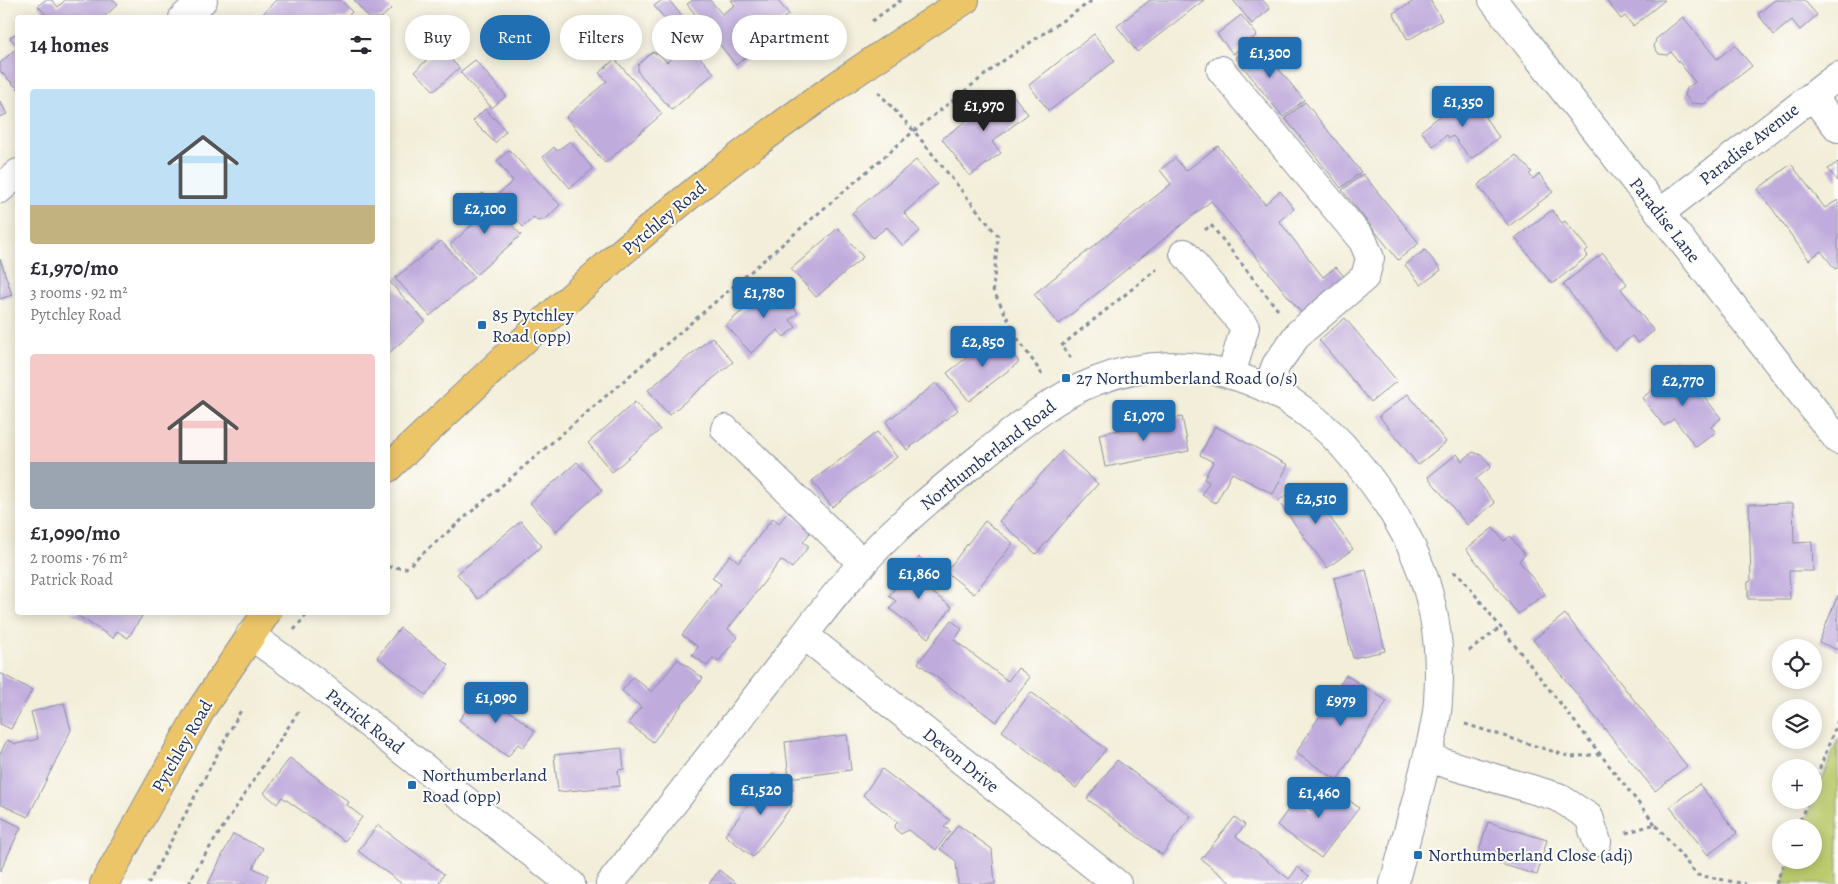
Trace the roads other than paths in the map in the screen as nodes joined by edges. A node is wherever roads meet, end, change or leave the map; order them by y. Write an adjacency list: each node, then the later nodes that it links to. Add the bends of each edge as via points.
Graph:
1 (203, 0): 4 (street)
2 (965, 0): 17 (main road, Pytchley Road, via 795,113 678,204 563,305)
3 (1493, 0): 11 (street, Paradise Lane)
4 (186, 15)
5 (1221, 70): 14 (street, via 1363,241 1370,258 1365,277 1298,334 1276,365)
6 (1838, 76): 7 (street, Paradise Avenue)
7 (1812, 96): 8 (street); 11 (street, Paradise Avenue)
8 (1838, 128)
9 (15, 176): 10 (street)
10 (0, 189)
11 (1660, 213): 16 (street, Paradise Lane)
12 (1184, 254): 13 (street, via 1245,327)
13 (1231, 375): 14 (street, Northumberland Road); 18 (street, Northumberland Road, via 1176,366 1136,369 1097,380 1060,399 1024,423 927,501)
14 (1268, 387): 22 (street, Northumberland Road, via 1304,409 1345,446 1375,483 1403,527 1426,580 1439,641 1438,703)
15 (725, 429): 18 (street)
16 (1838, 440)
17 (390, 466)
18 (863, 564): 21 (street, Northumberland Road)
19 (265, 615): 20 (main road, Pytchley Road)
20 (250, 635): 25 (main road, Pytchley Road, via 202,708); 26 (street, Patrick Road, via 317,683)
21 (804, 636): 24 (street, Devon Drive); 27 (street, Northumberland Road)
22 (1427, 758): 23 (street, via 1558,797 1588,817); 28 (street, Northumberland Road)
23 (1597, 842)
24 (1099, 879)
25 (104, 884)
26 (571, 884)
27 (610, 884)
28 (1394, 884)

